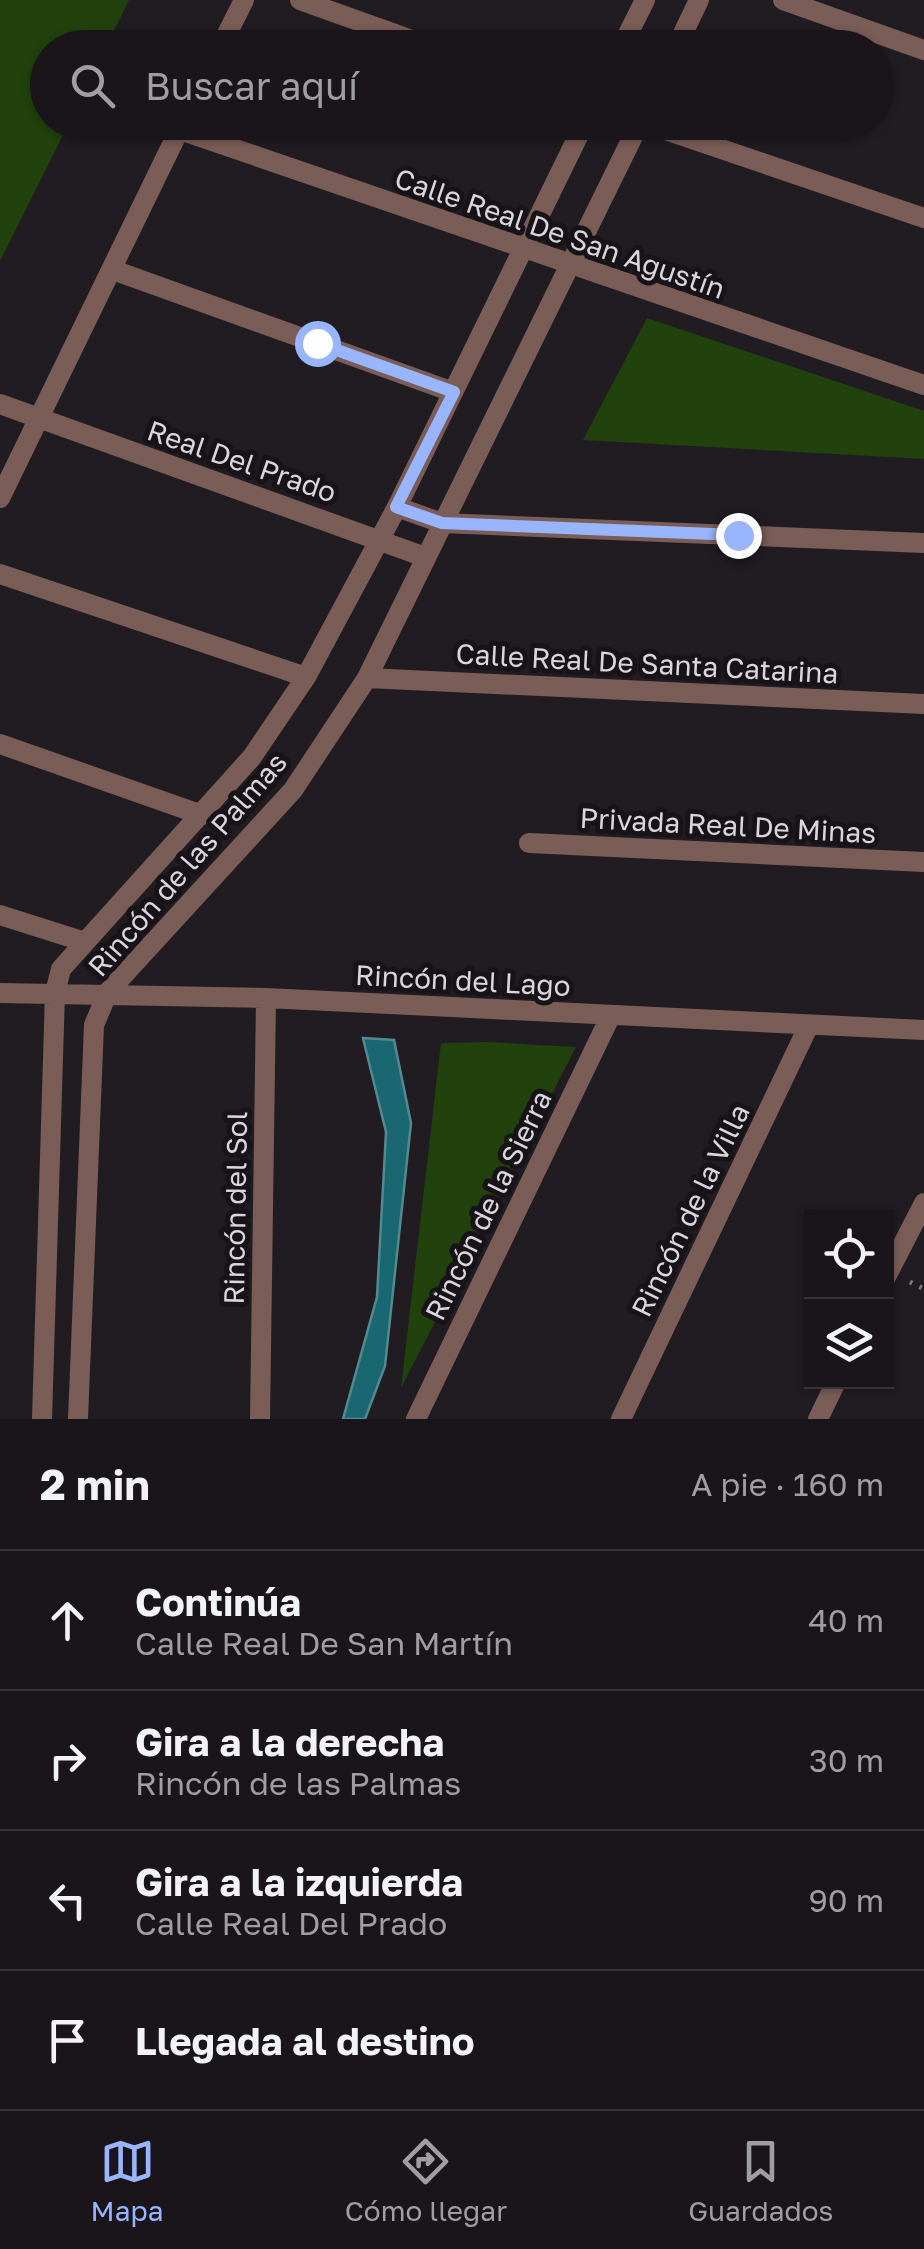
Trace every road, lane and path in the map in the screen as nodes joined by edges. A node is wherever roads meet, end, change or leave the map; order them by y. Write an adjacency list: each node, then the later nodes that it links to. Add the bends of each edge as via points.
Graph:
1 (244, 0): 6 (street)
2 (300, 0): 7 (street)
3 (645, 0): 8 (street)
4 (698, 0): 9 (street)
5 (783, 0): 10 (street)
6 (229, 30)
7 (384, 30)
8 (630, 30)
9 (684, 30)
10 (868, 30)
11 (894, 39): 12 (street)
12 (924, 50)
13 (175, 140): 21 (street)
14 (220, 140): 19 (street, Calle Real De San Agustín)
15 (577, 140): 19 (street, Rincón de las Palmas)
16 (632, 140): 20 (street, Rincón de las Palmas)
17 (694, 140): 18 (street)
18 (924, 218)
19 (524, 252): 20 (street, Calle Real De San Agustín); 23 (street, Rincón de las Palmas)
20 (569, 267): 22 (street, Calle Real De San Agustín); 28 (street, Rincón de las Palmas)
21 (113, 270): 23 (street); 25 (street)
22 (924, 385)
23 (454, 392): 27 (street, Rincón de las Palmas)
24 (0, 404): 25 (street, Real Del Prado)
25 (39, 419): 26 (street); 29 (street, Real Del Prado)
26 (0, 498)
27 (396, 507): 28 (street); 29 (street, Rincón de las Palmas)
28 (442, 523): 30 (street); 31 (street, Rincón de las Palmas)
29 (380, 538): 31 (street, Real Del Prado); 33 (street, Rincón de las Palmas)
30 (924, 542)
31 (425, 556): 34 (street, Rincón de las Palmas)
32 (0, 574): 33 (street)
33 (306, 677): 37 (street, Rincón de las Palmas, via 252,757)
34 (367, 678): 35 (street, Calle Real De Santa Catarina); 42 (street, Rincón de las Palmas, via 293,790)
35 (924, 704)
36 (0, 744): 37 (street)
37 (202, 815): 41 (street, Rincón de las Palmas)
38 (529, 843): 39 (street, Privada Real De Minas)
39 (924, 862)
40 (0, 915): 41 (street)
41 (82, 941): 44 (street, Rincón de las Palmas, via 61,969)
42 (108, 992): 44 (street, Rincón del Lago); 45 (street, Rincón del Lago); 53 (street, Rincón de las Palmas, via 94,1026)
43 (0, 993): 44 (street, Rincón del Lago)
44 (54, 993): 52 (street, Rincón de las Palmas)
45 (266, 998): 46 (street, Rincón del Lago); 54 (street, Rincón del Sol)
46 (611, 1015): 47 (street, Rincón del Lago); 55 (street, Rincón de la Sierra)
47 (809, 1025): 48 (street, Rincón del Lago); 56 (street, Rincón de la Villa)
48 (924, 1030)
49 (924, 1203): 50 (street)
50 (894, 1261)
51 (833, 1389): 57 (street)
52 (42, 1419)
53 (78, 1419)
54 (260, 1419)
55 (416, 1419)
56 (620, 1419)
57 (818, 1419)

